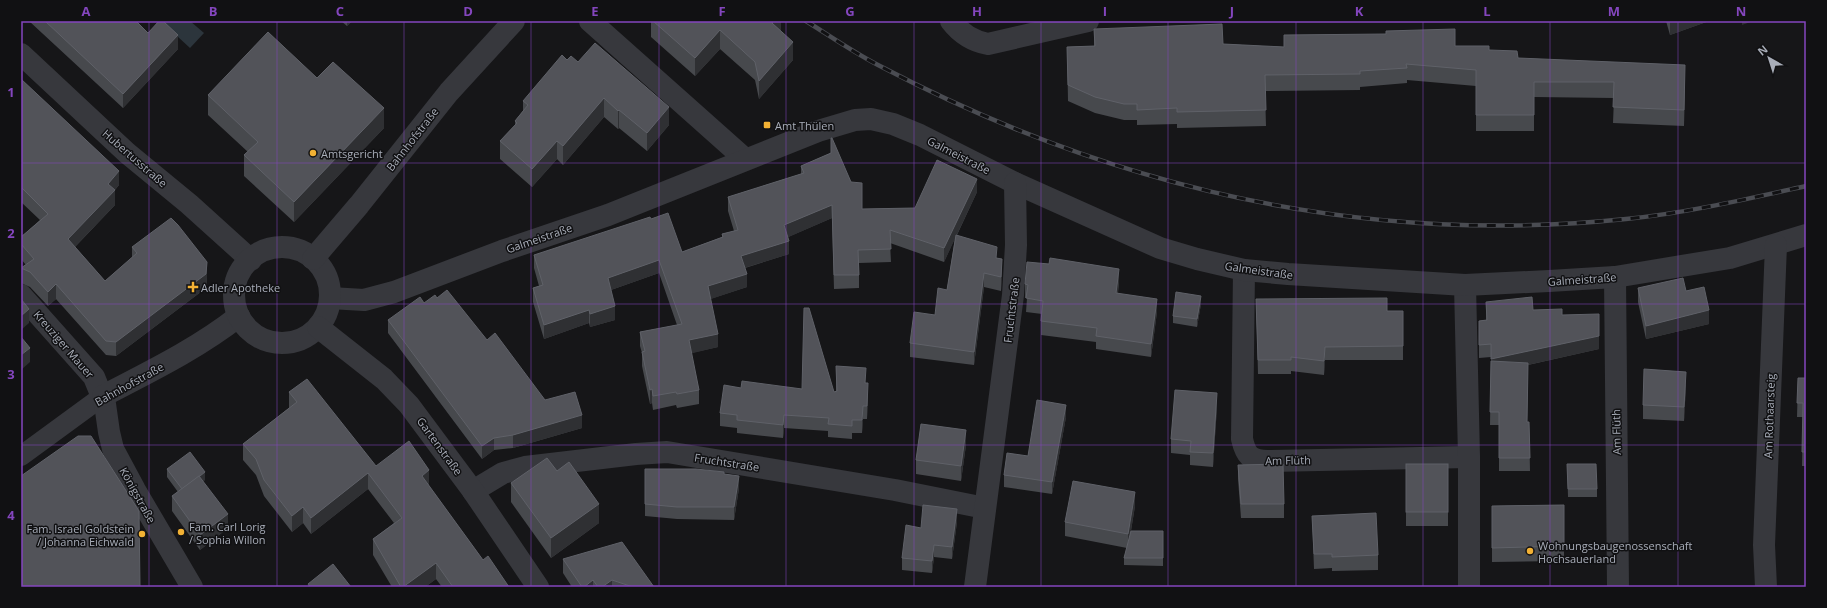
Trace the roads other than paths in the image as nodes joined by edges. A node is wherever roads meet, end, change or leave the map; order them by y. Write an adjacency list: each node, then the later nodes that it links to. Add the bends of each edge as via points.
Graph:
1 (514, 21): 10 (street, Bahnhofstraße, via 449,92 360,205)
2 (590, 21): 6 (street)
3 (951, 21): 4 (street, via 963,34 988,44)
4 (1088, 21)
5 (21, 54): 11 (street, Hubertusstraße, via 127,153)
6 (744, 159): 7 (street, Galmeistraße, via 844,122 871,119 893,124 920,135); 16 (street, Galmeistraße, via 608,215 373,299 353,301)
7 (1014, 183): 12 (street, Galmeistraße, via 1160,248); 23 (street, Fruchtstraße, via 1014,287)
8 (1806, 235): 9 (street, Galmeistraße)
9 (1776, 245): 13 (street, Galmeistraße, via 1730,258); 29 (street, Am Rothaarsteig, via 1764,545)
10 (313, 259): 11 (street, via 287,248 268,250); 16 (street, via 328,281)
11 (251, 260): 17 (street, via 244,267 235,286 235,306)
12 (1244, 270): 14 (street, Galmeistraße); 21 (street, Am Flüth, via 1242,439 1244,450 1250,457 1267,461)
13 (1615, 277): 14 (street, Galmeistraße); 28 (street, Am Flüth)
14 (1465, 285): 21 (street)
15 (21, 295): 19 (street, Kreuziger Mauer, via 89,371)
16 (330, 298): 18 (street, via 326,313)
17 (239, 316): 18 (street, via 244,325 261,338 281,343 302,339); 19 (street, Bahnhofstraße, via 177,357)
18 (318, 326): 22 (street, Gartenstraße, via 397,391 435,438)
19 (103, 396): 20 (street, Bahnhofstraße); 24 (street, Königstraße, via 113,449)
20 (21, 456)
21 (1469, 457): 27 (street)
22 (472, 491): 23 (street, Fruchtstraße, via 503,473 525,467 666,452 895,490); 25 (street, Gartenstraße)
23 (985, 508): 26 (street, Fruchtstraße)
24 (192, 587)
25 (538, 587)
26 (975, 587)
27 (1469, 587)
28 (1618, 587)
29 (1766, 587)

